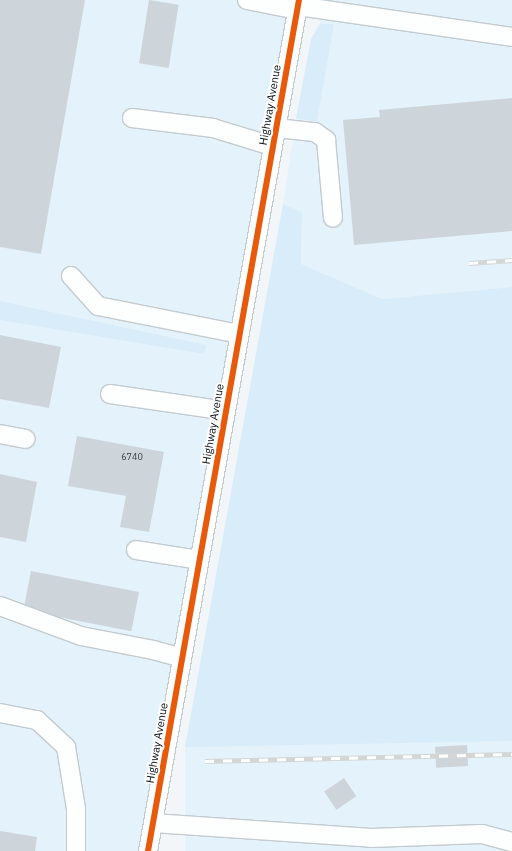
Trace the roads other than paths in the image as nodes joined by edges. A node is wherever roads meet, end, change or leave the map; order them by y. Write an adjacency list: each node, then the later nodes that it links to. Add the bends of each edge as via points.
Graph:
1 (253, 1): 2 (street)
2 (298, 6): 3 (street); 5 (street, Highway Avenue)
3 (512, 37)
4 (132, 118): 6 (street, via 213,128)
5 (276, 128): 6 (street, Highway Avenue); 7 (street, via 315,132 326,140)
6 (272, 146): 9 (street, Highway Avenue)
7 (333, 218)
8 (71, 276): 9 (street, via 98,306)
9 (239, 334): 11 (street, Highway Avenue)
10 (110, 394): 11 (street)
11 (226, 411): 15 (street, Highway Avenue)
12 (0, 434): 13 (street)
13 (26, 439)
14 (136, 550): 15 (street)
15 (199, 560): 17 (street, Highway Avenue)
16 (0, 606): 17 (street, via 81,636)
17 (182, 658): 19 (street, Highway Avenue)
18 (0, 713): 21 (street, via 37,720 66,747 76,809)
19 (153, 823): 20 (street, via 371,838 482,834); 22 (street, Highway Avenue)
20 (512, 842)
21 (76, 851)
22 (148, 851)

